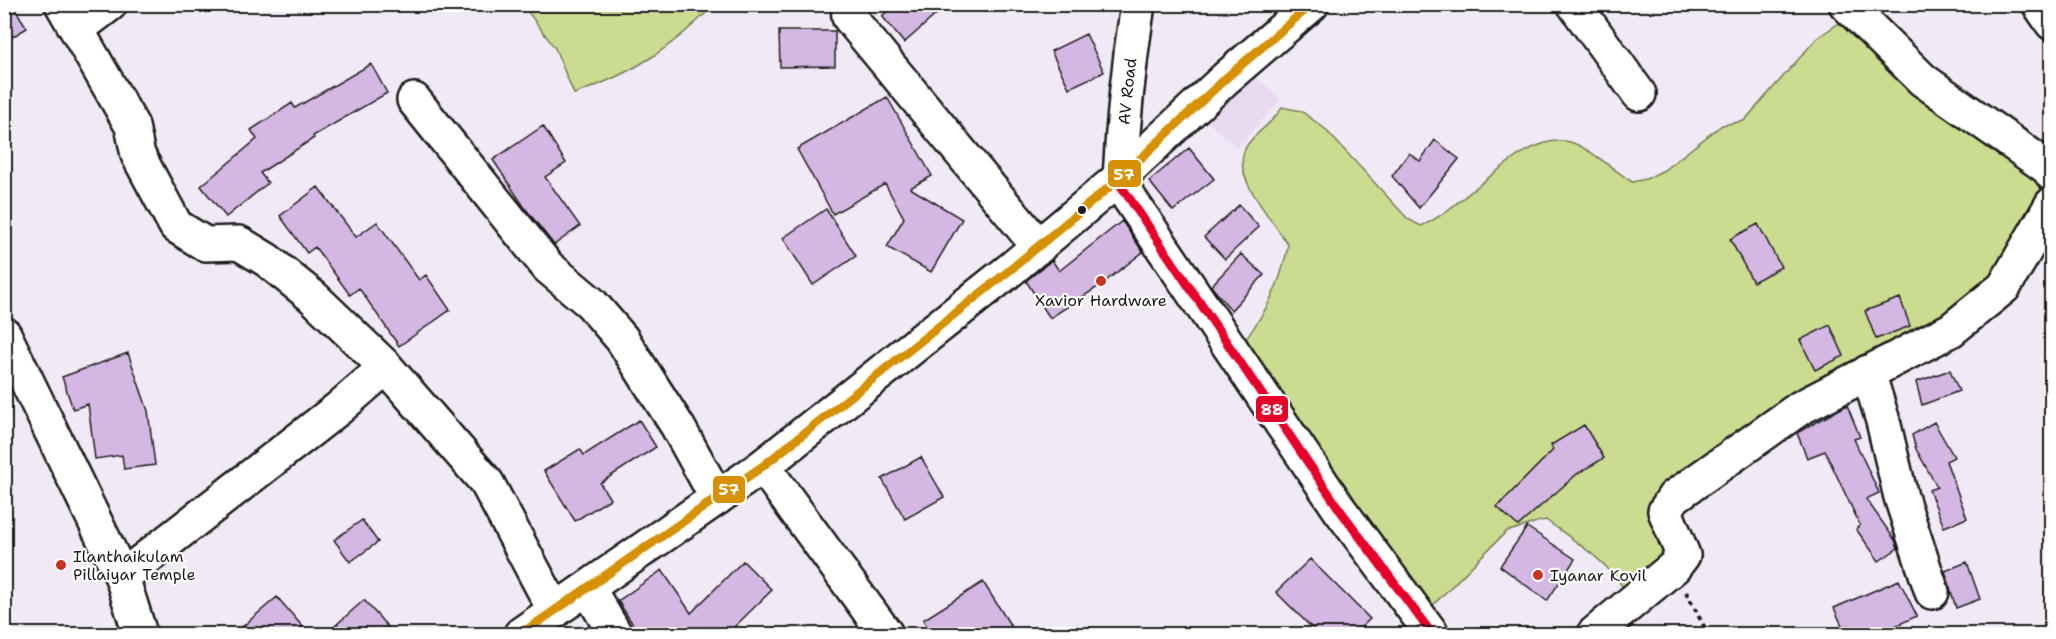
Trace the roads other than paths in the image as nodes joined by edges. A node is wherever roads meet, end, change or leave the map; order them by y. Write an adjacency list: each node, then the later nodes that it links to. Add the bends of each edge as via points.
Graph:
1 (110, 4): 8 (street)
2 (848, 4): 15 (street, via 849,17)
3 (1138, 4): 13 (street, AV Road)
4 (1311, 4): 13 (street)
5 (1574, 4): 10 (street)
6 (1846, 4): 12 (street, via 1923,80)
7 (2039, 4): 9 (street)
8 (69, 17): 17 (street, via 132,126 138,155 176,226 205,244 239,243 267,260 313,297)
9 (2052, 24)
10 (1639, 94)
11 (414, 100): 20 (street, via 548,267 591,303 622,339)
12 (2052, 174)
13 (1118, 179): 15 (street); 29 (street, via 1340,510)
14 (2052, 204): 18 (street, via 2004,287 1951,330)
15 (1039, 247): 19 (street)
16 (4, 334): 21 (street)
17 (386, 367): 21 (street); 24 (street, via 487,483)
18 (1868, 372): 23 (street, via 1901,497); 30 (street, via 1800,408 1674,497 1665,511 1683,555)
19 (763, 466): 20 (street); 28 (street)
20 (717, 498): 22 (street)
21 (122, 578): 25 (street)
22 (588, 588): 24 (street); 27 (street)
23 (1932, 592)
24 (555, 611): 26 (street)
25 (140, 634)
26 (521, 634)
27 (615, 634)
28 (886, 634)
29 (1432, 634)
30 (1594, 634)

